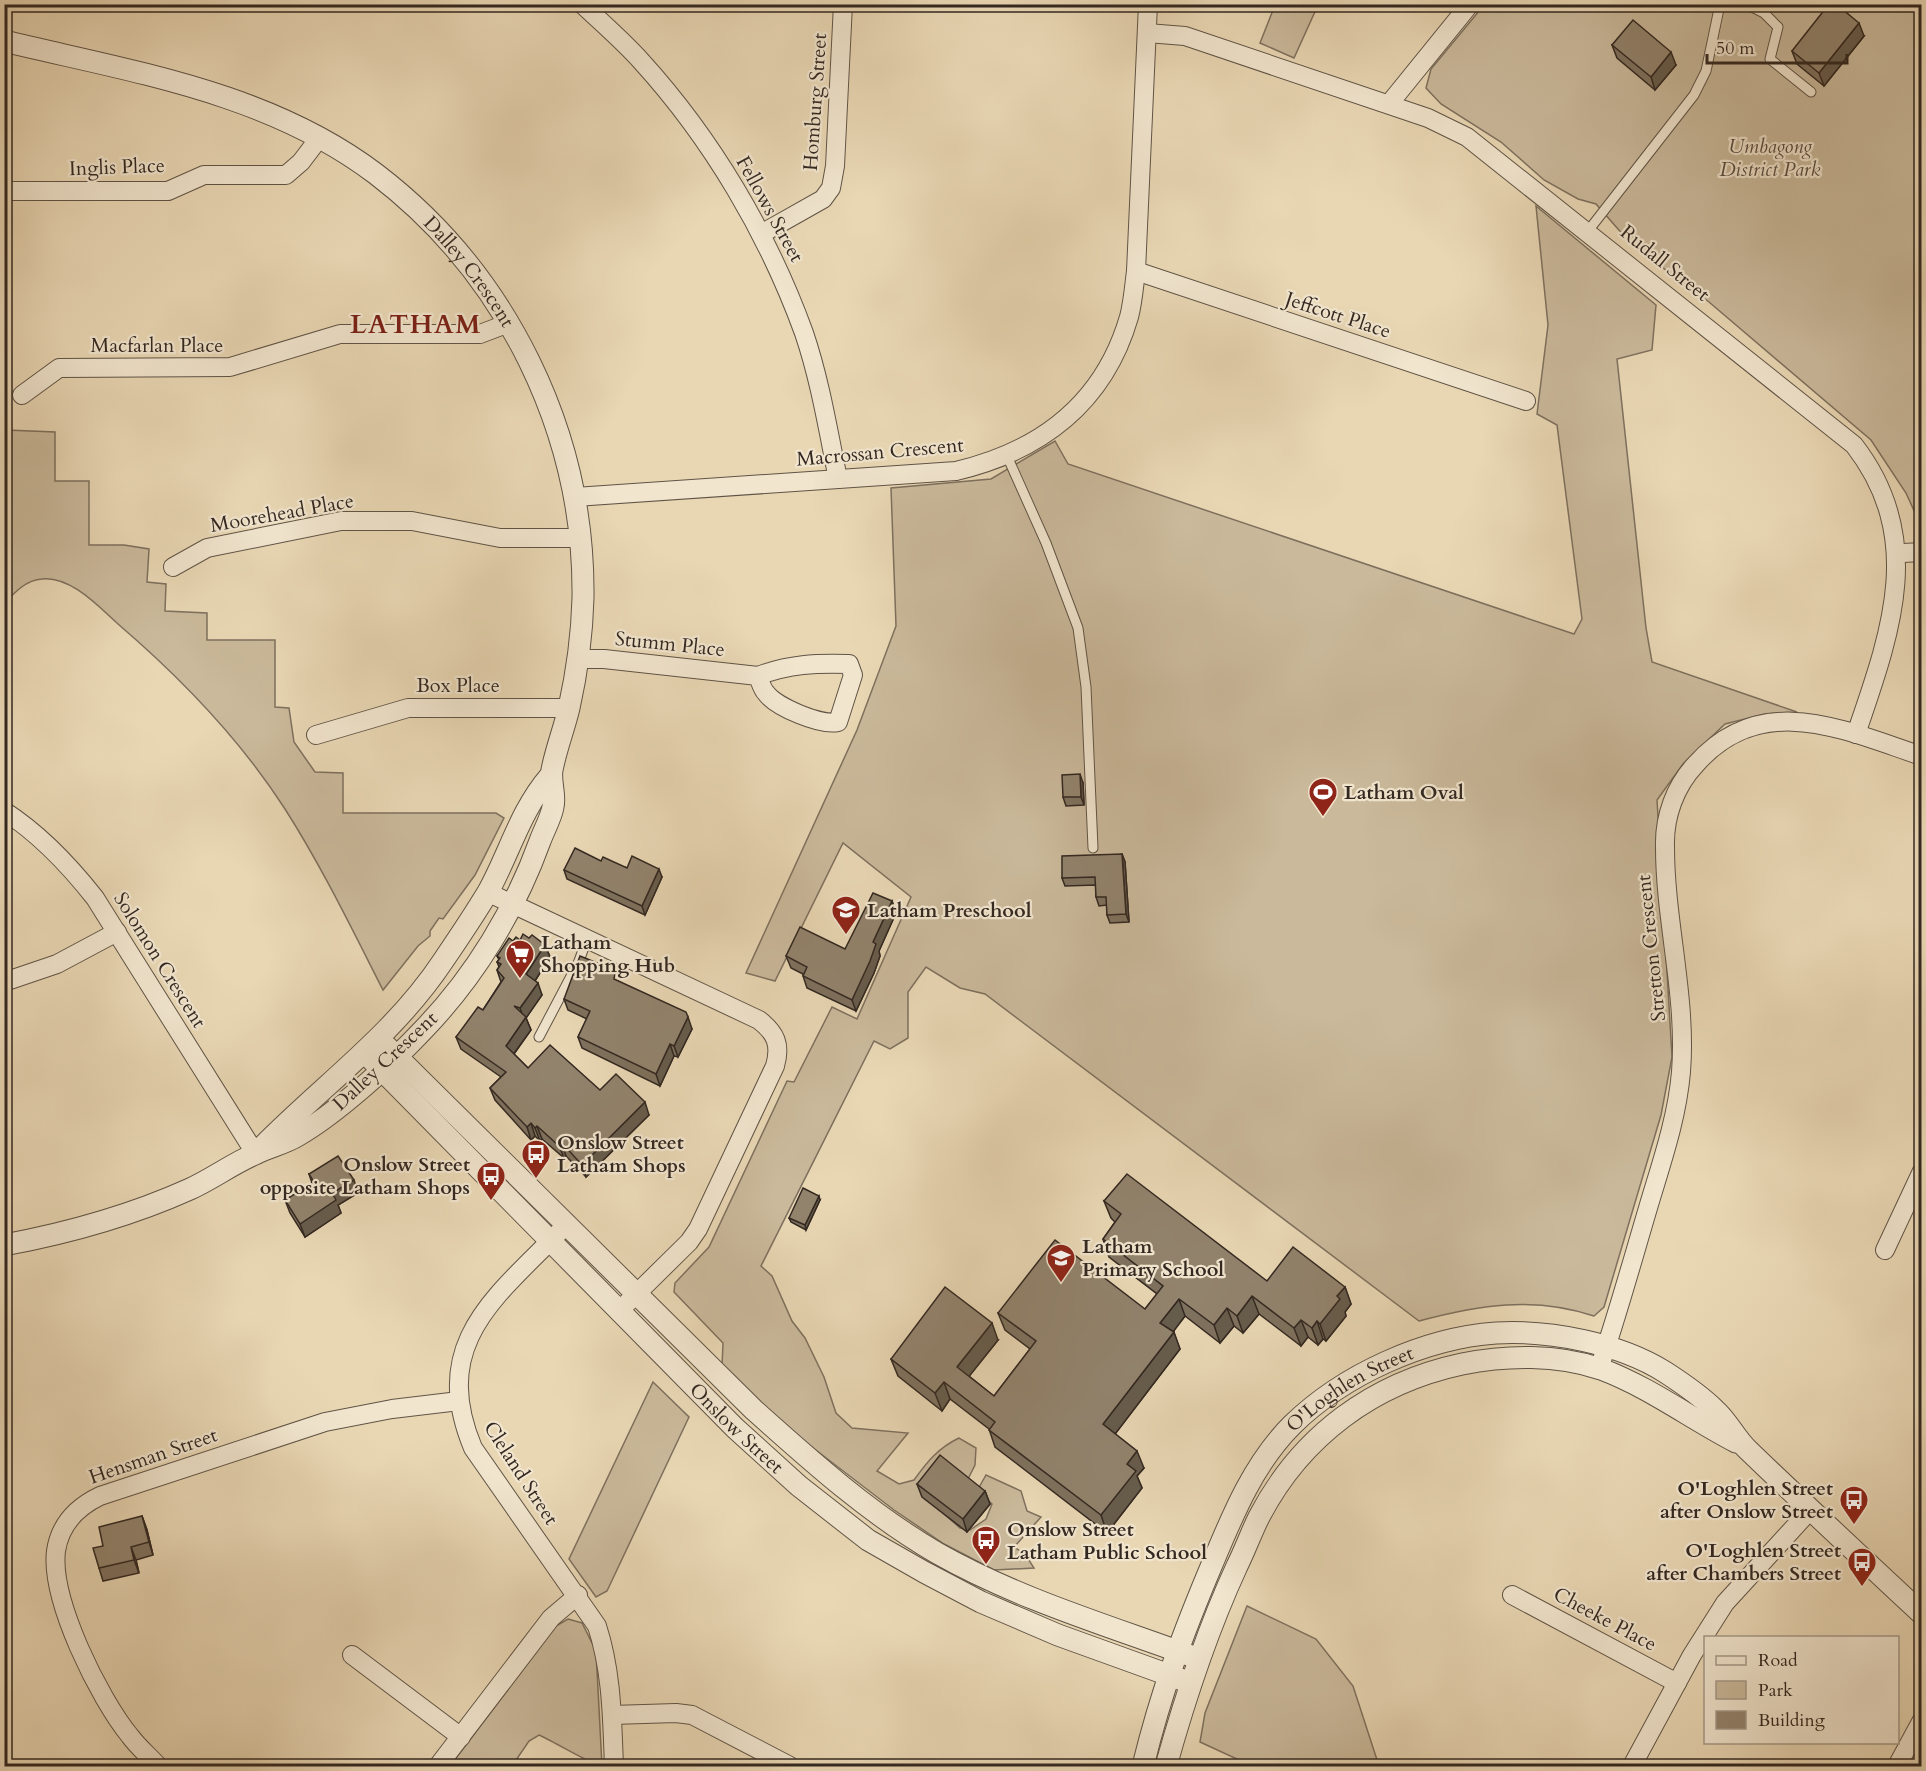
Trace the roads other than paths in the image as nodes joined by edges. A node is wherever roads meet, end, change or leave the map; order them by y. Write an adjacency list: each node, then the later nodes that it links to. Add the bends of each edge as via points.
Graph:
1 (582, 4): 14 (street, Fellows Street, via 641,61 707,143)
2 (843, 4): 14 (street, Homburg Street, via 836,166 831,188 812,207)
3 (1148, 4): 7 (street, Macrossan Crescent)
4 (1470, 4): 10 (street)
5 (1720, 4): 13 (lane, via 1706,71 1694,95)
6 (1746, 4): 9 (lane, via 1764,13 1778,27 1770,59)
7 (1147, 33): 10 (street, Rudall Street, via 1185,36); 15 (street, Macrossan Crescent)
8 (4, 41): 11 (street, Dalley Crescent, via 213,92 269,112)
9 (1811, 92)
10 (1389, 104): 13 (street, Rudall Street, via 1467,137)
11 (320, 137): 12 (street, Inglis Place, via 286,175 204,175 168,191); 16 (street, Dalley Crescent, via 375,173 422,213 464,258)
12 (4, 191)
13 (1588, 231): 23 (street, Rudall Street, via 1854,445 1868,459 1888,492)
14 (761, 234): 20 (street, Fellows Street, via 804,334)
15 (1136, 271): 18 (street, Jeffcott Place); 19 (street, Macrossan Crescent, via 1123,334 1092,391 1062,422)
16 (509, 323): 17 (street, Macfarlan Place, via 480,334 340,334 230,368 59,368); 21 (street, Dalley Crescent, via 552,413)
17 (22, 395)
18 (1526, 401)
19 (1007, 456): 20 (street, Macrossan Crescent, via 956,471); 33 (lane, via 1078,628 1086,687)
20 (838, 479): 21 (street, Macrossan Crescent)
21 (575, 497): 22 (street, Dalley Crescent)
22 (581, 538): 24 (street, Moorehead Place, via 500,538 412,521 341,521 207,548); 25 (street, Dalley Crescent, via 583,599)
23 (1912, 553): 28 (street, Rudall Street, via 1898,610)
24 (173, 567)
25 (578, 659): 26 (street, Stumm Place); 27 (street, Dalley Crescent)
26 (758, 676): 26 (street, Stumm Place, via 780,667 807,663 849,664 853,675 837,722 830,724 795,712 766,694)
27 (569, 708): 29 (street, Box Place, via 408,708); 31 (street, Dalley Crescent)
28 (1856, 734): 30 (street, Stretton Crescent); 52 (street, Stretton Crescent, via 1815,722 1783,720 1756,724 1729,735 1710,749 1692,768 1675,796 1666,827 1665,852 1681,1007 1681,1072 1670,1134)
29 (316, 735)
30 (1922, 756)
31 (550, 776): 34 (street, Dalley Crescent, via 532,796); 35 (street, Dalley Crescent, via 555,803)
32 (4, 811): 36 (street, Solomon Crescent, via 23,822 70,867)
33 (1093, 848)
34 (487, 892): 35 (street); 40 (street, Dalley Crescent, via 422,991)
35 (514, 905): 37 (street); 41 (street, Dalley Crescent, via 466,979 427,1027)
36 (117, 932): 38 (street, via 57,964); 43 (street, Solomon Crescent)
37 (587, 939): 39 (lane); 50 (street, via 759,1020 774,1033 778,1047 775,1066 698,1229)
38 (4, 982)
39 (539, 1037)
40 (372, 1046): 41 (street, Onslow Street); 43 (street, Dalley Crescent)
41 (389, 1062): 42 (street, Onslow Street); 43 (street, Dalley Crescent, via 297,1137); 44 (street, Onslow Street)
42 (488, 1145): 44 (street); 46 (street, Onslow Street)
43 (255, 1154): 48 (street, Dalley Crescent, via 192,1188 126,1215 58,1235)
44 (471, 1161): 47 (street, Onslow Street)
45 (1922, 1171): 49 (street)
46 (567, 1224): 47 (street, Cleland Street); 50 (street, Onslow Street)
47 (551, 1242): 51 (street, Onslow Street); 54 (street, Cleland Street, via 495,1298 476,1324 460,1367)
48 (4, 1245)
49 (1885, 1250)
50 (637, 1293): 51 (street); 57 (street, Onslow Street, via 754,1410 816,1466)
51 (619, 1311): 58 (street, Onslow Street, via 735,1428 799,1486)
52 (1607, 1347): 53 (street, Stretton Crescent); 55 (street, O'Loghlen Street, via 1664,1371 1716,1410); 64 (street, O'Loghlen Street, via 1526,1331 1478,1334 1430,1344 1350,1382 1293,1425 1271,1450 1239,1500)
53 (1599, 1369): 55 (street, O'Loghlen Street, via 1656,1394); 66 (street, O'Loghlen Street, via 1552,1359 1480,1360 1438,1369 1358,1405 1306,1450 1278,1486 1259,1517)
54 (459, 1401): 59 (street, Cleland Street, via 473,1448); 73 (street, Hensman Street, via 325,1422 100,1496 67,1521 56,1552 74,1636 108,1705)
55 (1744, 1446): 56 (street, O'Loghlen Street)
56 (1811, 1509): 61 (street, O'Loghlen Street); 62 (street, via 1725,1603)
57 (883, 1518): 58 (street); 64 (street, Onslow Street, via 938,1553 995,1582 1072,1616)
58 (868, 1540): 67 (street, Onslow Street, via 981,1602 1058,1635)
59 (578, 1595): 70 (street, Cleland Street, via 597,1626 605,1651); 72 (street, via 551,1617)
60 (1512, 1595): 69 (street, Cheeke Place)
61 (1922, 1614)
62 (1705, 1636)
63 (1704, 1638): 69 (street)
64 (1176, 1651): 66 (street, Onslow Street); 67 (street, O'Loghlen Street)
65 (352, 1654): 72 (street)
66 (1198, 1659): 68 (street, O'Loghlen Street)
67 (1168, 1673): 68 (street, Onslow Street); 77 (street, O'Loghlen Street)
68 (1191, 1683): 78 (street, O'Loghlen Street)
69 (1677, 1683): 79 (street)
70 (612, 1715): 75 (street, Cleland Street); 76 (street, via 692,1715)
71 (1922, 1720): 80 (street)
72 (461, 1737): 74 (street)
73 (158, 1767)
74 (438, 1767)
75 (614, 1767)
76 (790, 1767)
77 (1143, 1767)
78 (1166, 1767)
79 (1632, 1767)
80 (1897, 1767)

